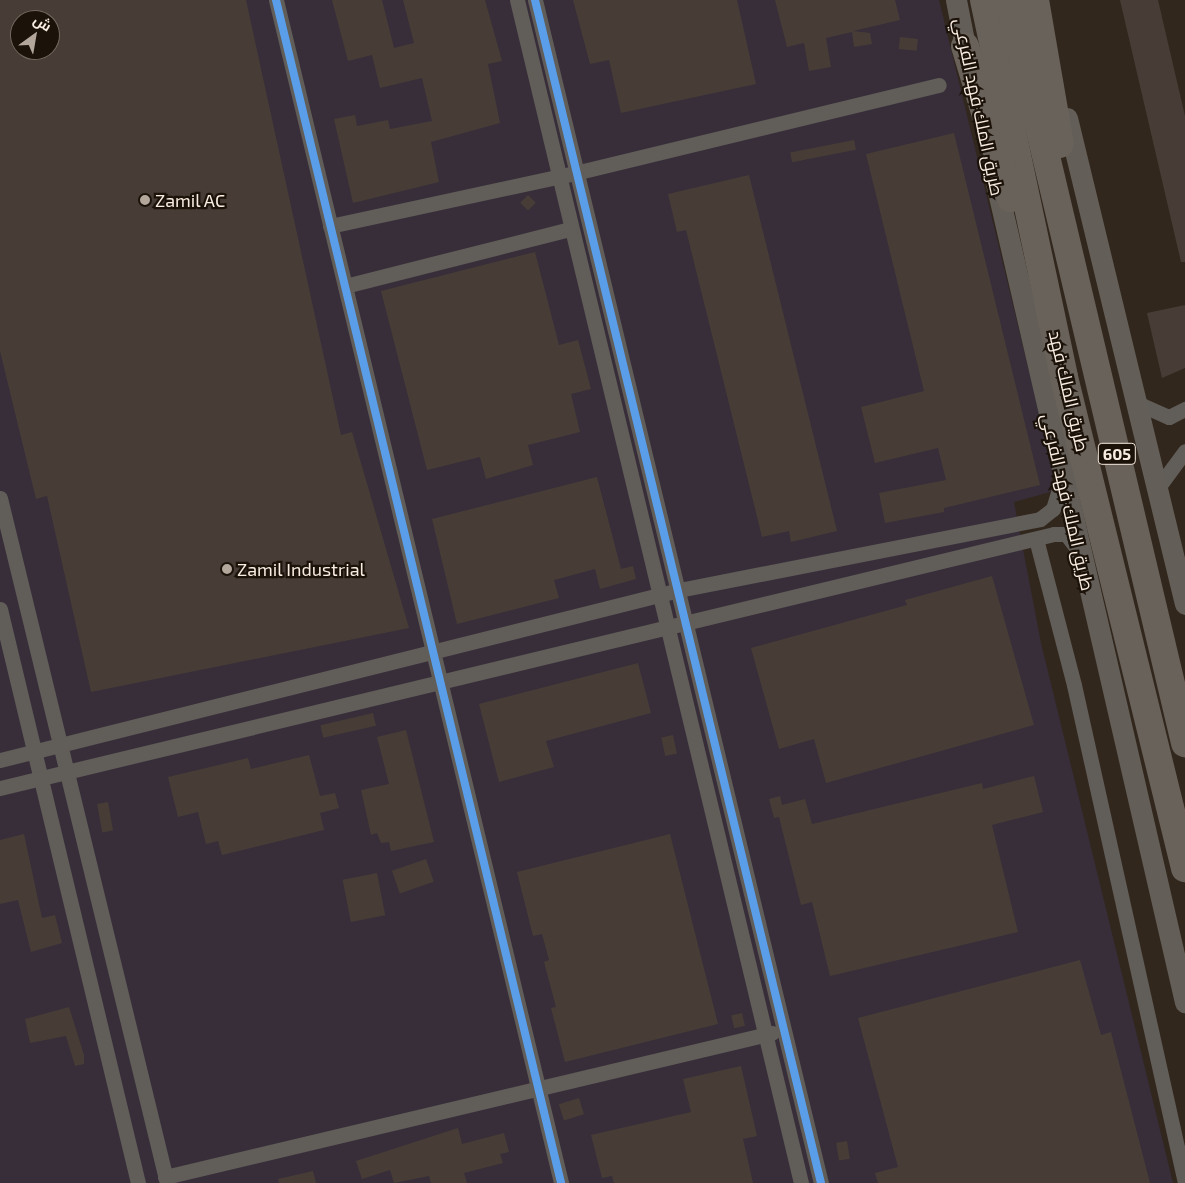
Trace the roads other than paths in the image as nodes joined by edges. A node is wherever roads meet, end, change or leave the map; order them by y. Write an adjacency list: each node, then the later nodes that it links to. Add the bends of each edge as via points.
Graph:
1 (276, 0): 12 (street)
2 (517, 0): 11 (street)
3 (535, 0): 10 (street)
4 (956, 0): 8 (main road, طريق الملك فهد الفرعي)
5 (984, 0): 16 (highway, طريق الملك فهد / 605)
6 (1010, 0): 15 (highway, طريق الملك فهد / 605)
7 (1037, 0): 15 (highway); 17 (main road)
8 (965, 46): 16 (highway); 20 (main road, طريق الملك فهد الفرعي)
9 (939, 85): 10 (street)
10 (579, 172): 11 (street); 25 (street)
11 (560, 174): 12 (street); 13 (street)
12 (330, 226): 14 (street)
13 (571, 229): 14 (street); 26 (street)
14 (345, 286): 31 (street)
15 (1082, 306): 33 (highway, طريق الملك فهد / 605)
16 (1064, 377): 40 (highway, طريق الملك فهد / 605)
17 (1135, 402): 18 (street, via 1169,417); 21 (main road)
18 (1185, 409)
19 (1185, 451): 21 (street)
20 (1062, 480): 24 (main road, طريق الملك فهد الفرعي); 25 (street, via 1053,509 1040,520)
21 (1157, 489): 27 (main road)
22 (0, 498): 34 (street)
23 (1036, 539): 24 (street, via 1066,534); 29 (street); 46 (street, via 1074,685)
24 (1080, 551): 41 (main road, طريق الملك فهد الفرعي)
25 (679, 590): 26 (street); 29 (street)
26 (658, 595): 30 (street); 31 (street)
27 (1185, 604)
28 (0, 609): 35 (street)
29 (686, 620): 30 (street); 42 (street)
30 (666, 626): 32 (street); 43 (street)
31 (433, 652): 32 (street); 34 (street)
32 (440, 682): 37 (street); 44 (street)
33 (1185, 743)
34 (61, 744): 35 (street); 37 (street)
35 (34, 752): 36 (street); 38 (street)
36 (0, 760)
37 (68, 773): 38 (street); 45 (street)
38 (41, 778): 39 (street); 47 (street)
39 (0, 788)
40 (1185, 868)
41 (1185, 1002)
42 (783, 1030): 43 (street); 50 (street)
43 (764, 1035): 44 (street); 49 (street)
44 (539, 1088): 45 (street); 48 (street)
45 (166, 1180)
46 (1185, 1182)
47 (138, 1183)
48 (562, 1183)
49 (801, 1183)
50 (820, 1183)

